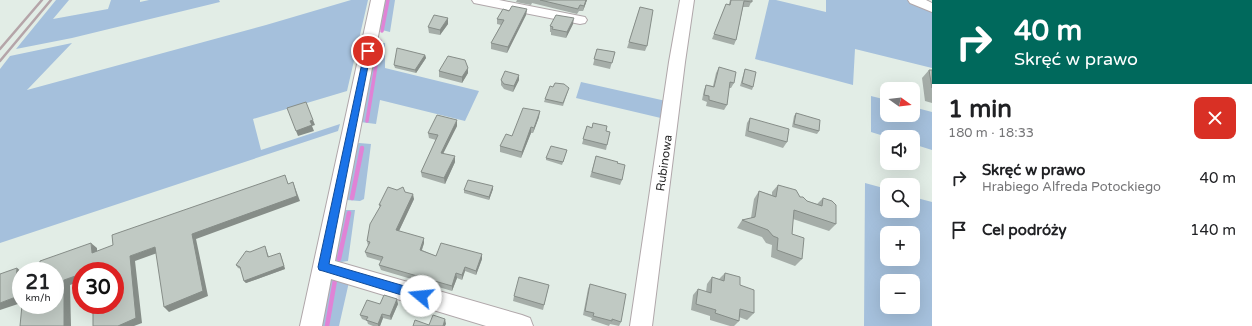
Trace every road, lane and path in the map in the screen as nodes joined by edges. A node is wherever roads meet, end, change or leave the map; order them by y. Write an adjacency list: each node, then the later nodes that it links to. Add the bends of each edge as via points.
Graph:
1 (378, 0): 7 (street)
2 (479, 0): 6 (street)
3 (687, 0): 10 (street, Rubinowa)
4 (915, 0): 5 (street)
5 (932, 8)
6 (580, 20)
7 (323, 267): 8 (street); 9 (street)
8 (311, 326)
9 (522, 326)
10 (641, 326)

